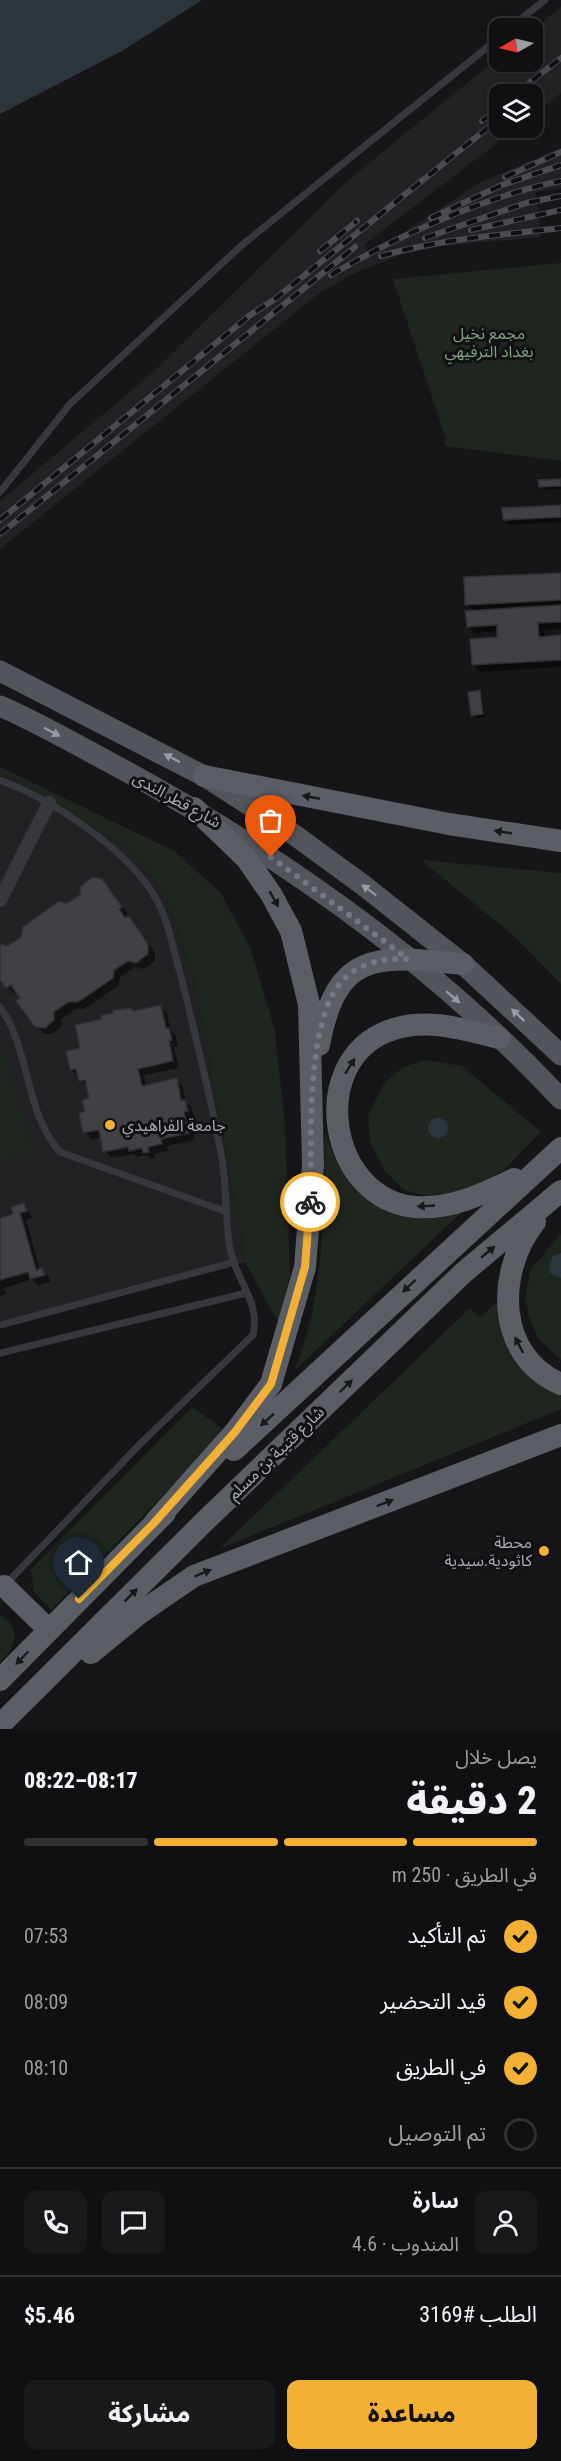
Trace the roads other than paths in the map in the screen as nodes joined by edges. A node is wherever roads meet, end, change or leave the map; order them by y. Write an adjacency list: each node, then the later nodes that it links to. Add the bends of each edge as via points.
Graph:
1 (545, 0): 2 (lane)
2 (522, 18)
3 (489, 46): 4 (lane, via 243,245 70,404)
4 (0, 492)
5 (0, 671): 7 (main road, شارع قطر الندى, one-way to 5)
6 (0, 706): 10 (main road, شارع قطر الندى, one-way to 10)
7 (204, 776): 11 (highway, one-way to 7, via 449,824); 14 (main road, شارع قطر الندى, one-way to 7, via 325,856)
8 (0, 780): 9 (lane, via 31,791)
9 (49, 803): 12 (street); 23 (lane, via 83,825 152,892 167,927 193,1025 222,1161)
10 (194, 808): 13 (main road, شارع قطر الندى, via 295,874); 18 (highway, one-way to 18, via 246,858 291,931 309,1004)
11 (561, 841)
12 (0, 900)
13 (408, 959): 14 (highway); 16 (main road, شارع قطر الندى, one-way to 16); 18 (highway, via 389,958 362,966 344,979 333,995 323,1024)
14 (463, 964): 17 (main road, شارع قطر الندى, one-way to 14)
15 (0, 1007): 23 (lane, via 17,1044 46,1137 60,1152)
16 (499, 1038): 19 (main road, شارع قطر الندى); 21 (highway, one-way to 16, via 489,1192 450,1205 414,1207 385,1198 362,1181 345,1155 336,1124 339,1094 346,1071 363,1048 387,1031 421,1024 451,1026)
17 (561, 1055)
18 (312, 1080): 30 (highway, via 313,1164 305,1267 271,1384 235,1432)
19 (561, 1099)
20 (561, 1148): 21 (highway, شارع قتيبة بن مسلم)
21 (539, 1166): 30 (highway, شارع قتيبة بن مسلم, one-way to 30)
22 (559, 1193): 28 (highway, one-way to 22, via 549,1379 525,1356 511,1328 506,1304 508,1277 521,1243); 34 (highway, شارع قتيبة بن مسلم, one-way to 22, via 463,1273)
23 (227, 1212): 24 (lane)
24 (235, 1262): 25 (lane); 26 (lane)
25 (246, 1293): 27 (lane); 31 (lane, via 257,1322 253,1335 141,1443)
26 (0, 1325)
27 (0, 1353)
28 (561, 1384)
29 (561, 1435): 34 (highway, one-way to 29, via 140,1613 194,1576)
30 (154, 1523): 32 (highway, شارع قتيبة بن مسلم)
31 (2, 1588): 32 (highway)
32 (49, 1630): 33 (highway, شارع قتيبة بن مسلم, one-way to 33)
33 (0, 1680)
34 (2, 1723)

